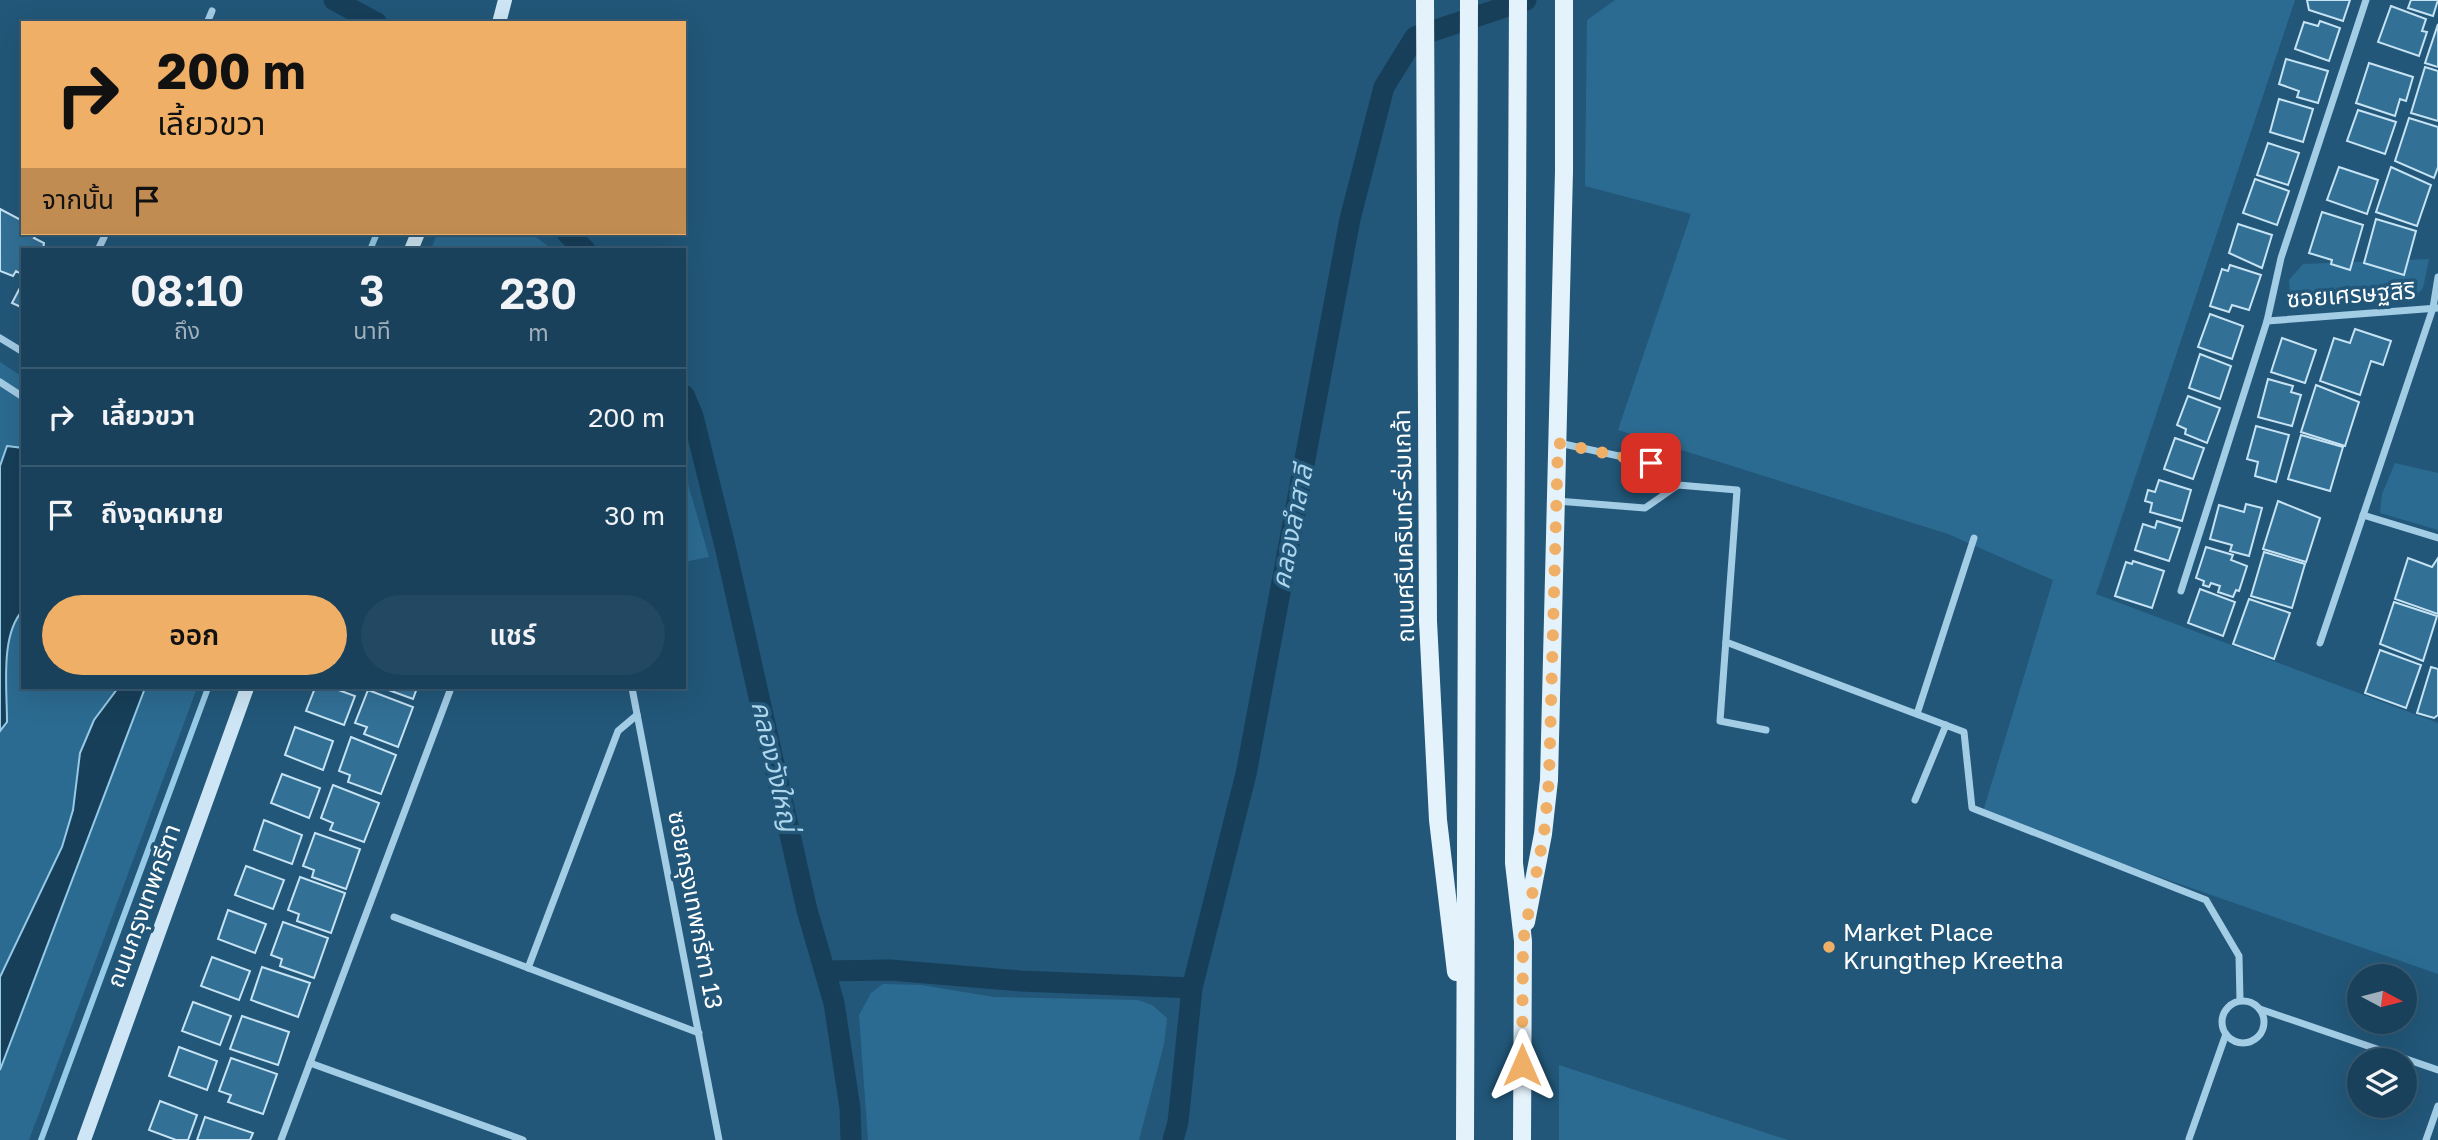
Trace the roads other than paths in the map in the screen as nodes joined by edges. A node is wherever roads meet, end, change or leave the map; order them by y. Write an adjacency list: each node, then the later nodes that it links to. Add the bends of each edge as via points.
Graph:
1 (505, 0): 9 (main road)
2 (1425, 0): 41 (main road, ถนนศรีนครินทร์-ร่มเกล้า, via 1428,621 1438,820)
3 (1469, 0): 41 (main road, ถนนศรีนครินทร์-ร่มเกล้า)
4 (1518, 0): 35 (main road, via 1514,863)
5 (1564, 0): 17 (main road)
6 (2366, 0): 12 (street, via 2281,258)
7 (212, 11): 8 (street)
8 (208, 21)
9 (500, 21)
10 (2438, 277): 11 (street)
11 (2435, 308): 12 (street, ซอยเศรษฐสิริ); 20 (street)
12 (2267, 320): 23 (street)
13 (0, 338): 14 (street)
14 (21, 351)
15 (0, 382): 16 (street)
16 (21, 396)
17 (1558, 443): 18 (street, via 1651,463); 19 (main road)
18 (1678, 485): 19 (street, via 1645,508); 24 (street, via 1737,490)
19 (1557, 501): 35 (main road, via 1549,780 1544,834)
20 (2363, 514): 22 (street); 25 (street)
21 (1975, 538): 29 (street)
22 (2438, 538)
23 (2181, 591)
24 (1726, 642): 29 (street); 32 (street, via 1720,721)
25 (2320, 643)
26 (247, 689): 46 (main road, ถนนกรุงเทพกรีฑา)
27 (451, 689): 42 (street)
28 (632, 689): 30 (street, ซอยกรุงเทพกรีฑา 13)
29 (1917, 714): 31 (street)
30 (637, 715): 36 (street, via 618,731); 39 (street, ซอยกรุงเทพกรีฑา 13)
31 (1946, 725): 33 (street); 37 (street, via 1964,732 1972,808 2206,900 2239,956)
32 (1766, 730)
33 (1915, 800)
34 (394, 917): 36 (street)
35 (1523, 941): 51 (main road)
36 (528, 968): 39 (street)
37 (2240, 1000): 38 (street); 40 (street, via 2224,1013)
38 (2260, 1009): 40 (street, via 2264,1021 2255,1039 2243,1043); 43 (street)
39 (699, 1033): 49 (street, ซอยกรุงเทพกรีฑา 13)
40 (2226, 1034): 45 (street)
41 (1465, 1050): 50 (main road, ถนนศรีนครินทร์-ร่มเกล้า)
42 (310, 1063): 47 (street); 48 (street)
43 (2438, 1070)
44 (2438, 1106): 52 (street)
45 (2189, 1139)
46 (85, 1140)
47 (281, 1140)
48 (523, 1140)
49 (719, 1140)
50 (1465, 1140)
51 (1522, 1140)
52 (2426, 1140)

